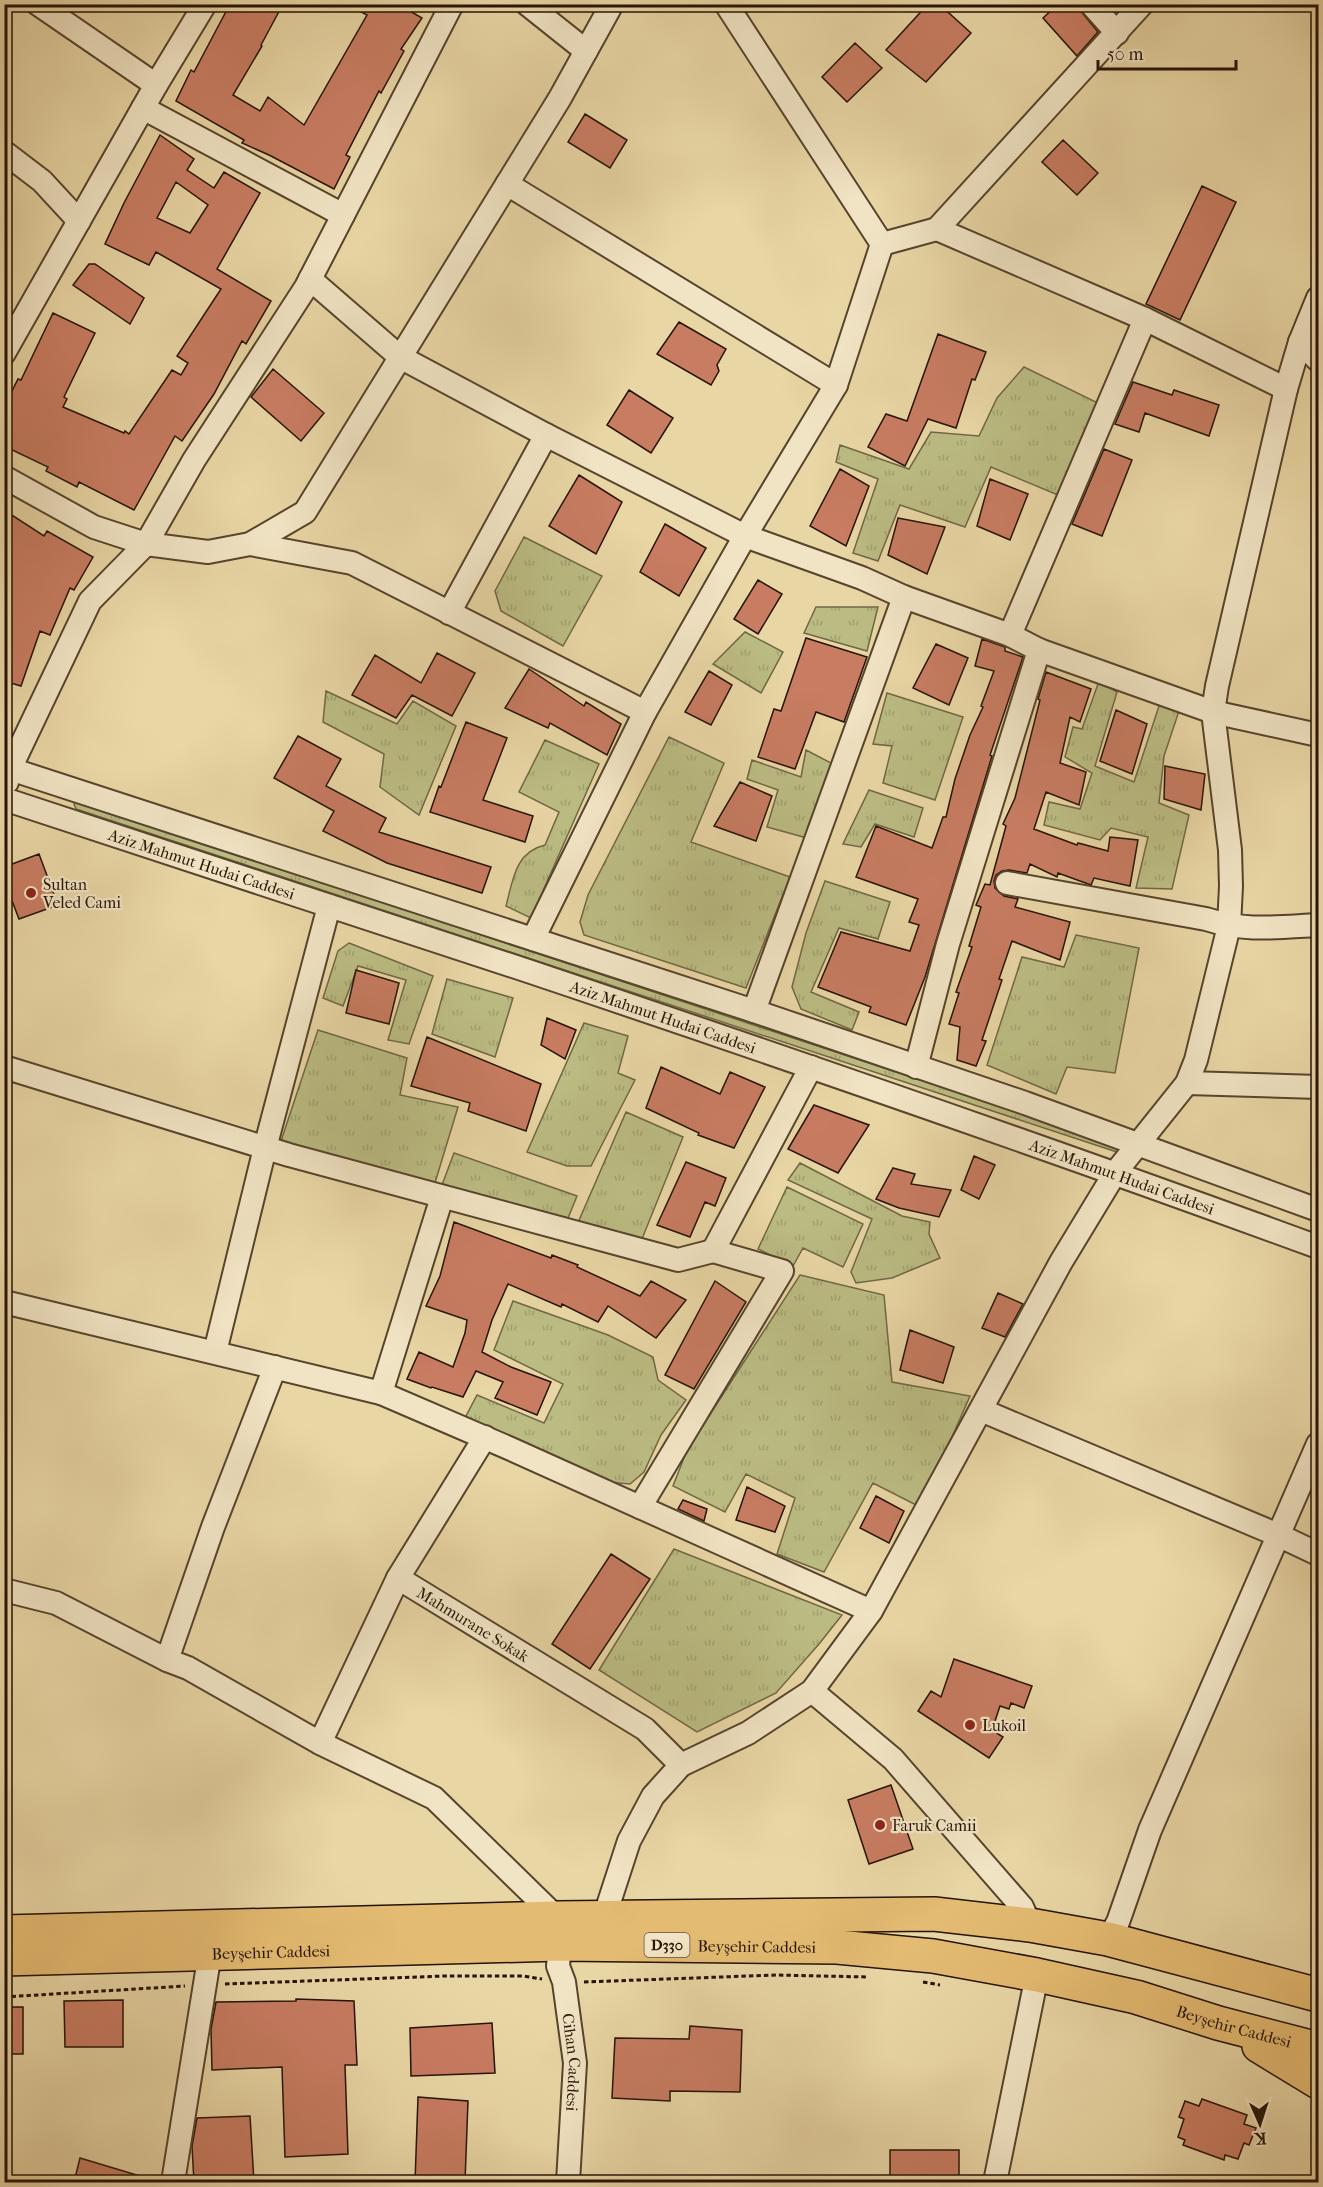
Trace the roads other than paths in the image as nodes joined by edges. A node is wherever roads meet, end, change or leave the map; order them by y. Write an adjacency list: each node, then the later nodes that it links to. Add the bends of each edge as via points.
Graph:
1 (38, 4): 11 (street)
2 (205, 4): 11 (street)
3 (452, 4): 15 (street)
4 (526, 4): 10 (street)
5 (612, 4): 10 (street)
6 (726, 4): 18 (street)
7 (1091, 4): 9 (street)
8 (1142, 4): 9 (street)
9 (1117, 33): 17 (street)
10 (586, 51): 14 (street)
11 (156, 85): 12 (street)
12 (143, 108): 15 (street); 16 (street)
13 (4, 152): 16 (street, via 42,182)
14 (507, 184): 24 (street); 26 (street)
15 (343, 215): 19 (street)
16 (79, 221): 23 (street)
17 (937, 230): 18 (street); 21 (street)
18 (882, 244): 26 (street)
19 (310, 279): 24 (street); 31 (street, via 194,460)
20 (1318, 298): 22 (street)
21 (1145, 319): 27 (street); 35 (street)
22 (1299, 342): 25 (street); 27 (street)
23 (4, 353)
24 (400, 357): 28 (street); 32 (street, via 304,512)
25 (1318, 360)
26 (836, 384): 30 (street)
27 (1286, 389): 38 (street)
28 (546, 435): 30 (street); 34 (street)
29 (4, 477): 31 (street, via 94,527)
30 (745, 536): 33 (street); 37 (street)
31 (146, 544): 32 (street, via 208,552); 40 (street, via 90,601)
32 (250, 544): 34 (street, via 352,563)
33 (904, 597): 35 (street); 48 (street)
34 (450, 613): 37 (street)
35 (1010, 635): 36 (street)
36 (1039, 650): 38 (street); 51 (street, via 948,944)
37 (645, 712): 47 (street)
38 (1213, 712): 39 (street); 46 (street, via 1230,850)
39 (1318, 735)
40 (7, 768): 41 (street); 47 (street, Aziz Mahmut Hudai Caddesi)
41 (4, 792)
42 (4, 799): 44 (street, Aziz Mahmut Hudai Caddesi)
43 (1007, 883): 46 (street)
44 (329, 906): 50 (street, Aziz Mahmut Hudai Caddesi); 55 (street)
45 (1318, 925): 46 (street, via 1250,929)
46 (1229, 926): 52 (street)
47 (533, 939): 48 (street, Aziz Mahmut Hudai Caddesi)
48 (754, 1011): 51 (street, Aziz Mahmut Hudai Caddesi)
49 (4, 1067): 55 (street)
50 (811, 1067): 56 (street, Aziz Mahmut Hudai Caddesi); 60 (street)
51 (916, 1067): 54 (street, Aziz Mahmut Hudai Caddesi)
52 (1187, 1083): 53 (street); 54 (street)
53 (1318, 1087)
54 (1139, 1143): 56 (street); 58 (street, Aziz Mahmut Hudai Caddesi)
55 (265, 1148): 57 (street); 62 (street)
56 (1115, 1173): 59 (street, Aziz Mahmut Hudai Caddesi); 65 (street, via 1061,1262)
57 (442, 1197): 60 (street, via 678,1260); 64 (street)
58 (1318, 1210)
59 (1318, 1248)
60 (713, 1251): 68 (street, via 782,1271)
61 (4, 1302): 62 (street)
62 (215, 1352): 63 (street)
63 (275, 1367): 64 (street); 74 (street)
64 (381, 1393): 66 (street)
65 (981, 1410): 69 (street); 73 (street)
66 (485, 1437): 68 (street); 71 (street, Mahmurane Sokak)
67 (1318, 1444): 69 (street)
68 (640, 1507): 73 (street)
69 (1278, 1535): 70 (street); 82 (street, via 1150,1830)
70 (1318, 1554)
71 (398, 1578): 76 (street); 77 (street, Mahmurane Sokak, via 645,1729)
72 (4, 1590): 74 (street, via 56,1603)
73 (871, 1611): 75 (street)
74 (167, 1660): 76 (street)
75 (812, 1691): 77 (street, via 748,1733); 79 (street, via 893,1759 1022,1906)
76 (320, 1743): 80 (street, via 434,1798)
77 (681, 1765): 78 (street, via 653,1796 629,1840)
78 (604, 1918): 79 (highway, Beyşehir Caddesi / D330, via 934,1914); 80 (highway, Beyşehir Caddesi / D330)
79 (1030, 1924): 82 (highway, Beyşehir Caddesi / D330)
80 (558, 1931): 81 (highway, Beyşehir Caddesi / D330); 83 (highway, Beyşehir Caddesi / D330); 85 (highway, Beyşehir Caddesi / D330, via 837,1947 933,1956); 91 (street, Cihan Caddesi, via 558,1966 564,1982 575,2063)
81 (4, 1932)
82 (1108, 1940): 86 (highway, Beyşehir Caddesi / D330)
83 (210, 1953): 84 (highway, Beyşehir Caddesi / D330); 90 (street)
84 (4, 1959)
85 (1037, 1975): 87 (highway, Beyşehir Caddesi / D330, via 1136,1997); 92 (street)
86 (1318, 1995)
87 (1218, 2023): 88 (highway, Beyşehir Caddesi / D330); 89 (highway)
88 (1318, 2049)
89 (1318, 2082)
90 (174, 2182)
91 (568, 2182)
92 (995, 2182)

